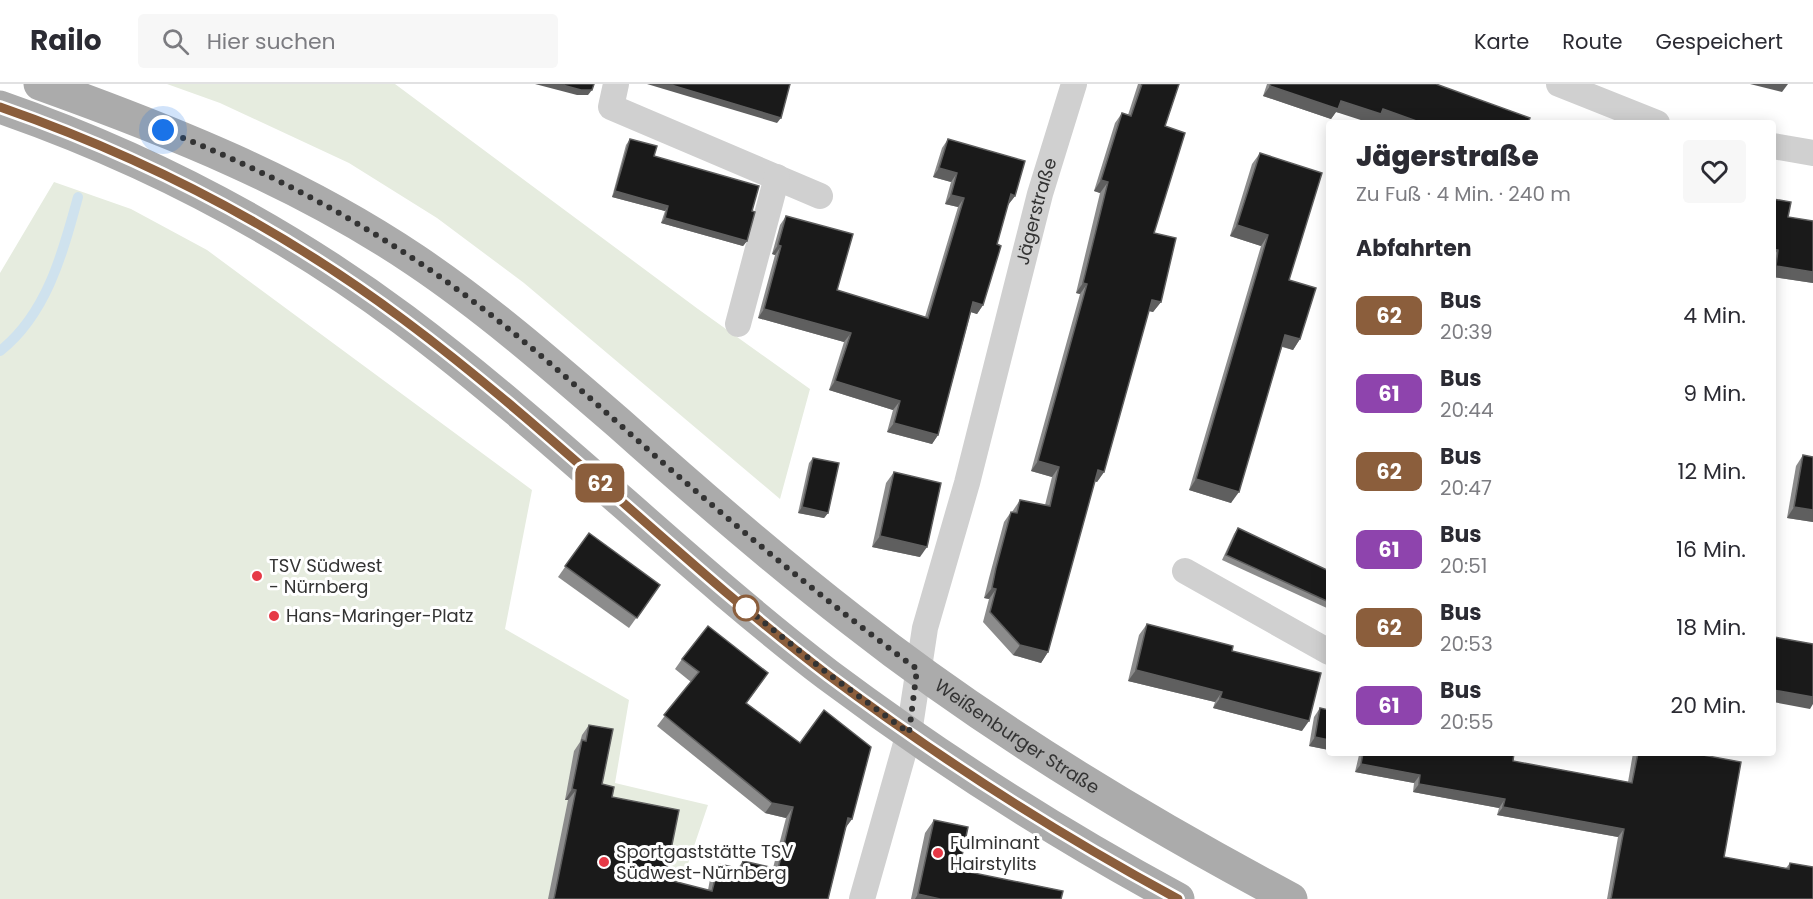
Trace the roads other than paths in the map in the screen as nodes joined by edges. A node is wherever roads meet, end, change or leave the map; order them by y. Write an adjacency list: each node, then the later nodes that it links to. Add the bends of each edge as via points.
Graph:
1 (40, 84): 14 (main road, Weißenburger Straße, via 244,164 331,208 415,260 507,328 781,563)
2 (616, 84): 9 (street, via 611,107)
3 (1074, 84): 14 (street, Jägerstraße, via 1040,194)
4 (1559, 84): 6 (street)
5 (0, 107): 15 (main road, via 85,139 191,188 279,237 387,308 478,378 759,619)
6 (1649, 120)
7 (1776, 147): 8 (street)
8 (1813, 153)
9 (777, 177): 10 (street); 11 (street)
10 (820, 196)
11 (738, 324)
12 (1185, 571): 13 (street)
13 (1326, 650)
14 (917, 669): 15 (street, Jägerstraße); 18 (main road, Weißenburger Straße, via 1124,806)
15 (909, 733): 16 (street, Jägerstraße); 17 (main road, via 1038,818)
16 (862, 899)
17 (1178, 899)
18 (1291, 899)

